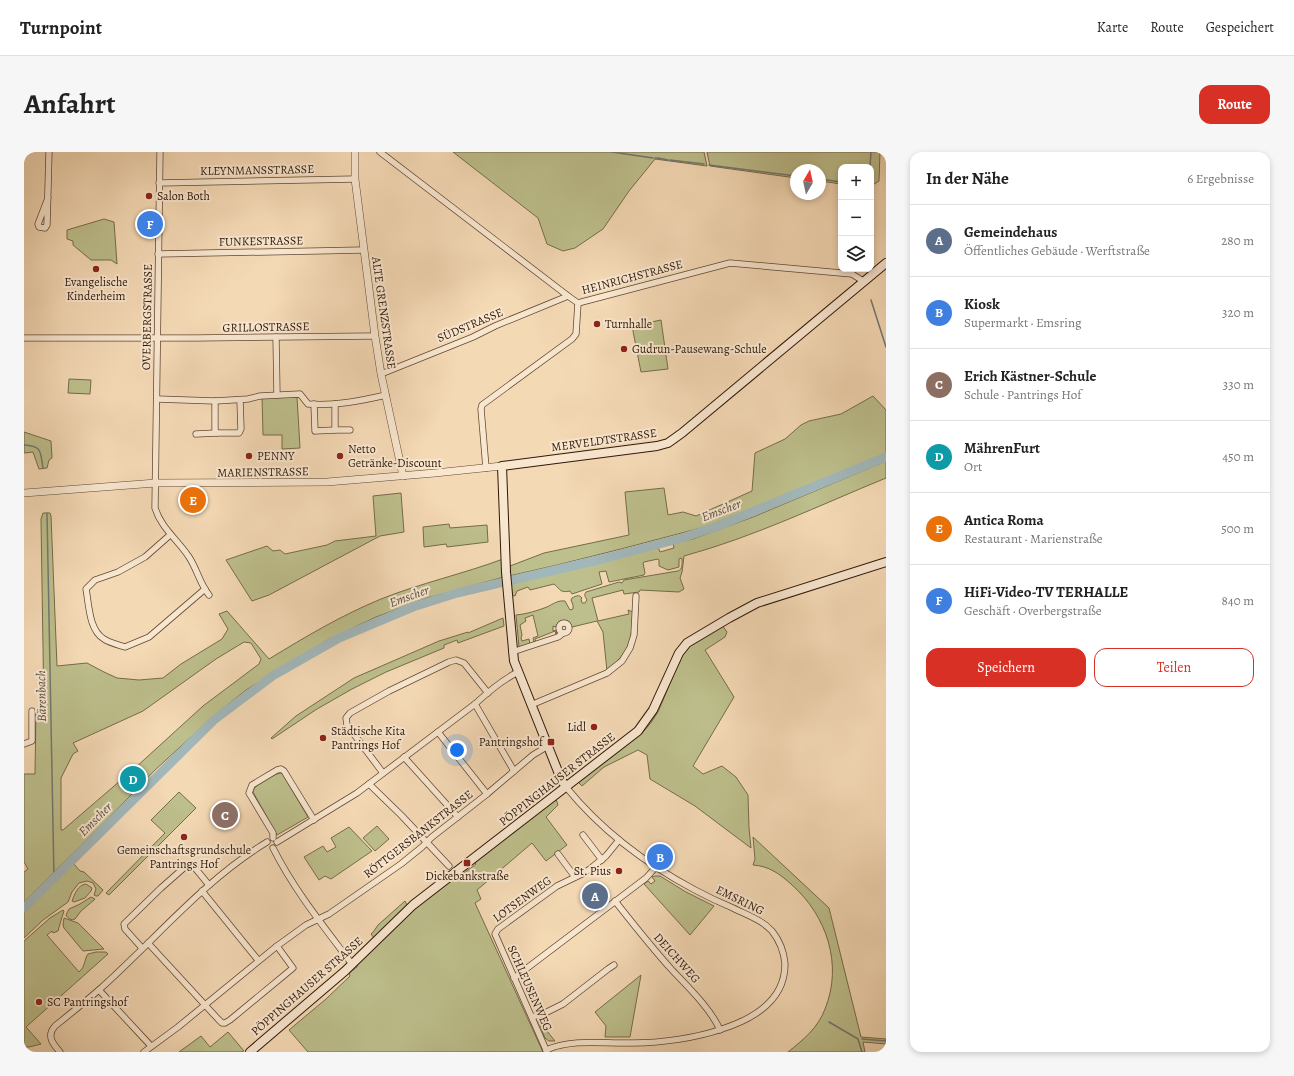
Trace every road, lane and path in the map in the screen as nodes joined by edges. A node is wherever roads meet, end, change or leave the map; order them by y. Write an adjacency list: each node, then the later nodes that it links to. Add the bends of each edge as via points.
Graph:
1 (50, 152): 7 (street)
2 (160, 152): 6 (street, OVERBERGSTRASSE)
3 (355, 152): 5 (street, ALTE GRENZSTRASSE)
4 (380, 152): 12 (street, HEINRICHSTRASSE)
5 (355, 179): 6 (street, KLEYNMANSSTRASSE); 8 (street, ALTE GRENZSTRASSE)
6 (159, 183): 9 (street, OVERBERGSTRASSE)
7 (48, 198)
8 (364, 250): 9 (street, FUNKESTRASSE); 14 (street, ALTE GRENZSTRASSE)
9 (158, 254): 17 (street, OVERBERGSTRASSE)
10 (886, 263): 11 (main road, MERVELDTSTRASSE)
11 (863, 281): 13 (street, HEINRICHSTRASSE, via 852,274 730,263); 30 (main road, MERVELDTSTRASSE, via 682,434 668,443 633,450)
12 (568, 296): 13 (street, HEINRICHSTRASSE); 18 (street, SÜDSTRASSE)
13 (578, 303): 31 (street, via 576,334 572,339 482,404)
14 (375, 336): 15 (street, GRILLOSTRASSE); 18 (street, ALTE GRENZSTRASSE)
15 (276, 337): 17 (street, GRILLOSTRASSE); 19 (street)
16 (24, 338): 17 (street, GRILLOSTRASSE)
17 (157, 339): 21 (street, OVERBERGSTRASSE)
18 (381, 374): 20 (street, ALTE GRENZSTRASSE)
19 (277, 395): 22 (street); 24 (street, via 300,394 308,404)
20 (386, 395): 25 (street); 32 (street, ALTE GRENZSTRASSE)
21 (157, 400): 23 (street); 33 (street, OVERBERGSTRASSE)
22 (240, 400): 23 (street); 29 (street, via 239,433)
23 (215, 401): 29 (street, via 215,430)
24 (314, 404): 25 (street); 26 (street, via 315,430)
25 (335, 404): 26 (street)
26 (335, 430): 27 (street)
27 (350, 430)
28 (196, 434): 29 (street)
29 (218, 434)
30 (502, 466): 31 (street, MARIENSTRASSE); 41 (main road, via 506,580)
31 (486, 468): 32 (street, MARIENSTRASSE)
32 (403, 476): 33 (street, MARIENSTRASSE, via 327,482)
33 (156, 483): 34 (street, MARIENSTRASSE); 35 (street, OVERBERGSTRASSE, via 155,508)
34 (24, 493)
35 (170, 535): 37 (street, OVERBERGSTRASSE, via 189,557); 37 (street, via 145,557 118,572 94,580 86,589 92,624 97,632 104,639 125,648 149,637)
36 (886, 562): 54 (main road, PÖPPINGHAUSER STRASSE, via 757,603 687,643 679,653 653,710 638,731)
37 (205, 589): 38 (street, OVERBERGSTRASSE)
38 (210, 595)
39 (636, 596): 45 (street, via 634,635 622,661 607,673)
40 (563, 633): 41 (street, via 558,637)
41 (512, 652): 42 (main road)
42 (518, 672): 43 (street); 45 (main road)
43 (488, 693): 44 (street); 52 (street, via 464,663 456,660 405,682 350,713 346,718 347,725)
44 (475, 704): 47 (street); 51 (street)
45 (531, 705): 49 (main road)
46 (32, 711): 48 (street, via 32,741)
47 (438, 732): 50 (street); 55 (street)
48 (24, 744)
49 (548, 746): 51 (street, RÖTTGERSBANKSTRASSE, via 532,755); 54 (main road)
50 (404, 757): 52 (street); 56 (street)
51 (514, 771): 55 (street, RÖTTGERSBANKSTRASSE)
52 (383, 773): 53 (street)
53 (369, 784): 57 (street); 61 (street)
54 (566, 787): 60 (street, EMSRING); 78 (main road, PÖPPINGHAUSER STRASSE, via 413,905)
55 (487, 794): 56 (street, RÖTTGERSBANKSTRASSE)
56 (458, 817): 61 (street, RÖTTGERSBANKSTRASSE)
57 (314, 820): 59 (street); 59 (street, via 284,771 277,770 252,785 249,793)
58 (583, 835): 65 (street)
59 (275, 840): 62 (street); 63 (street, via 276,846)
60 (619, 840): 65 (street, LOTSENWEG); 67 (street, EMSRING)
61 (427, 841): 66 (street); 72 (street, RÖTTGERSBANKSTRASSE, via 401,864 329,914)
62 (267, 842): 63 (street, via 268,847); 69 (street)
63 (273, 848): 72 (street)
64 (558, 854): 68 (street)
65 (602, 860): 68 (street, LOTSENWEG)
66 (449, 866)
67 (656, 868): 71 (street); 84 (street, EMSRING, via 762,922 780,944 785,963 784,973 774,998 753,1015)
68 (575, 878): 73 (street, LOTSENWEG, via 561,884)
69 (209, 885): 70 (street); 76 (street, via 195,868 189,865 161,888 124,924 125,929)
70 (202, 892): 74 (street); 77 (street)
71 (615, 901): 80 (street); 84 (street, DEICHWEG, via 695,996)
72 (317, 919): 75 (street, RÖTTGERSBANKSTRASSE); 78 (street)
73 (496, 932): 80 (street, SCHLEUSENWEG, via 495,936)
74 (148, 943): 76 (street); 82 (street)
75 (277, 946): 77 (street, RÖTTGERSBANKSTRASSE); 82 (street, via 293,968 228,1022 224,1023 218,1019)
76 (142, 948): 81 (street)
77 (258, 960): 82 (street, RÖTTGERSBANKSTRASSE)
78 (352, 964): 89 (main road, PÖPPINGHAUSER STRASSE)
79 (614, 965): 83 (street, via 563,1004)
80 (514, 978): 83 (street, SCHLEUSENWEG)
81 (100, 990): 85 (street); 87 (street, via 55,1026 50,1033 51,1041)
82 (205, 1004): 85 (street, RÖTTGERSBANKSTRASSE)
83 (532, 1017): 86 (street, SCHLEUSENWEG)
84 (720, 1030): 86 (street, EMSRING, via 646,1042 575,1042 556,1046)
85 (151, 1046): 88 (street, RÖTTGERSBANKSTRASSE)
86 (547, 1051)
87 (60, 1052)
88 (144, 1052)
89 (250, 1052)

